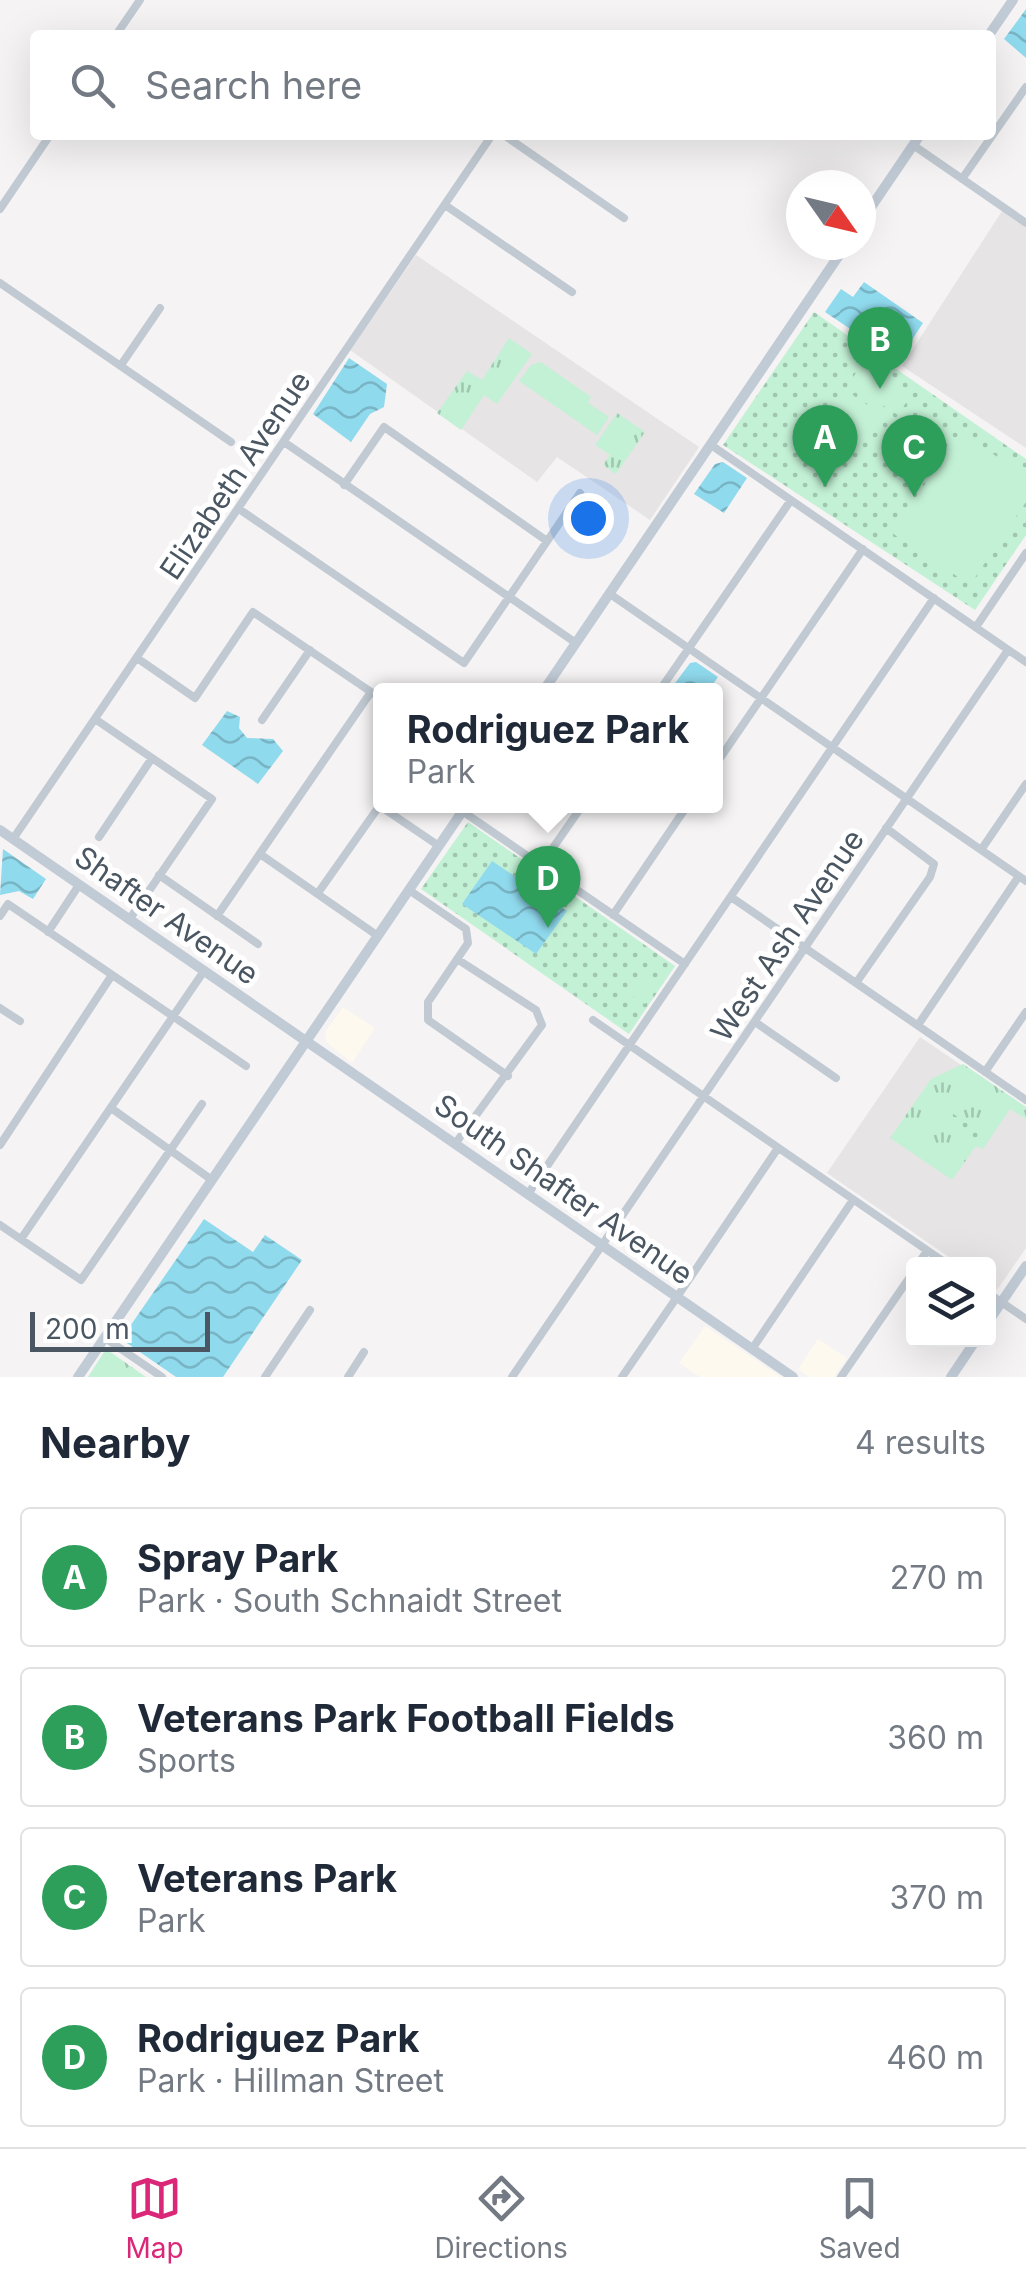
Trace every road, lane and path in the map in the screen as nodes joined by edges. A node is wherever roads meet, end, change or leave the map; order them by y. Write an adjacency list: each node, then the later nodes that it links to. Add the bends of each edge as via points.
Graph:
1 (140, 0): 3 (street)
2 (1012, 0): 4 (street)
3 (119, 30)
4 (991, 30)
5 (1026, 88): 6 (street)
6 (996, 131)
7 (47, 140): 15 (street)
8 (489, 140): 14 (street, Elizabeth Avenue)
9 (511, 140): 16 (street)
10 (916, 140): 12 (street); 13 (street)
11 (989, 140): 12 (street)
12 (962, 179): 17 (street)
13 (876, 200)
14 (445, 204): 20 (street); 24 (street, Elizabeth Avenue)
15 (0, 208)
16 (624, 218)
17 (1026, 222)
18 (836, 260): 25 (street)
19 (0, 283): 22 (street)
20 (572, 292)
21 (160, 308): 22 (street)
22 (121, 365): 23 (street)
23 (231, 442)
24 (284, 442): 26 (street); 29 (street, Elizabeth Avenue)
25 (711, 445): 28 (street); 33 (street)
26 (344, 485): 30 (street, via 384,426); 34 (street)
27 (580, 494): 30 (street)
28 (791, 500): 31 (street); 38 (street)
29 (239, 509): 34 (street, via 464,663); 41 (street, Elizabeth Avenue)
30 (547, 541): 34 (street)
31 (863, 550): 35 (street); 46 (street)
32 (1026, 553): 36 (street)
33 (610, 594): 37 (street); 38 (street)
34 (509, 597): 37 (street)
35 (934, 598): 36 (street); 49 (street)
36 (976, 627): 40 (street)
37 (576, 643): 43 (street)
38 (688, 648): 44 (street); 46 (street)
39 (310, 650): 41 (street, via 254,612 195,698); 45 (street); 48 (street)
40 (1008, 650): 42 (street); 53 (street, West Ash Avenue)
41 (137, 658): 47 (street, Elizabeth Avenue)
42 (1026, 662)
43 (549, 683)
44 (665, 683)
45 (371, 692): 66 (street)
46 (760, 698): 49 (street); 50 (street)
47 (95, 719): 51 (street); 63 (street, Elizabeth Avenue)
48 (262, 720)
49 (832, 748): 53 (street); 73 (street)
50 (723, 754)
51 (152, 758): 62 (street); 68 (street, via 212,799)
52 (1026, 784): 65 (street)
53 (907, 799): 60 (street, West Ash Avenue); 65 (street)
54 (375, 813): 72 (street)
55 (390, 813): 64 (street)
56 (461, 813): 64 (street)
57 (471, 813): 67 (street)
58 (577, 813): 67 (street)
59 (683, 813): 74 (street)
60 (886, 828): 81 (street, West Ash Avenue); 86 (street, via 934,864)
61 (0, 830): 63 (street, Shafter Avenue)
62 (99, 837)
63 (13, 839): 70 (street, Shafter Avenue)
64 (439, 846): 71 (street)
65 (981, 850): 69 (street)
66 (260, 854): 72 (street); 76 (street)
67 (541, 865): 74 (street)
68 (160, 876): 76 (street); 77 (street)
69 (1023, 879): 93 (street)
70 (79, 885): 77 (street, Shafter Avenue); 78 (street)
71 (409, 890): 79 (street); 82 (street, via 466,929 468,943)
72 (318, 893): 79 (street)
73 (731, 897): 81 (street); 83 (street)
74 (613, 915): 83 (street)
75 (0, 916): 78 (street, via 8,904)
76 (217, 916): 80 (street)
77 (130, 920): 84 (street, Shafter Avenue)
78 (48, 932): 85 (street)
79 (378, 936): 94 (street)
80 (258, 944)
81 (806, 948): 86 (street); 92 (street, West Ash Avenue)
82 (458, 959): 98 (street, via 428,1002 428,1020); 98 (street, via 536,1010 542,1025)
83 (685, 964): 95 (street)
84 (204, 971): 89 (street); 94 (street, Shafter Avenue)
85 (112, 975): 89 (street); 105 (street)
86 (856, 983): 93 (street)
87 (0, 1008): 91 (street)
88 (1026, 1012): 97 (street)
89 (173, 1016): 96 (street); 103 (street)
90 (593, 1020): 95 (street)
91 (20, 1021)
92 (755, 1022): 99 (street); 100 (street, West Ash Avenue)
93 (918, 1026): 97 (street)
94 (306, 1042): 104 (street, South Shafter Avenue); 108 (street)
95 (630, 1046): 100 (street); 109 (street)
96 (246, 1066)
97 (985, 1072): 101 (street)
98 (508, 1076): 104 (street)
99 (836, 1078)
100 (704, 1097): 106 (street); 113 (street, West Ash Avenue)
101 (1026, 1100)
102 (202, 1104): 107 (street)
103 (112, 1108): 107 (street); 112 (street)
104 (456, 1144): 109 (street, South Shafter Avenue)
105 (0, 1145)
106 (778, 1148): 110 (street); 119 (street)
107 (172, 1151): 108 (street); 112 (street, via 81,1280)
108 (212, 1180): 125 (street)
109 (528, 1194): 113 (street, South Shafter Avenue)
110 (853, 1200): 114 (street); 127 (street)
111 (0, 1225): 112 (street)
112 (21, 1239)
113 (603, 1246): 119 (street, South Shafter Avenue); 133 (street, West Ash Avenue)
114 (927, 1251): 115 (street); 116 (street)
115 (923, 1257)
116 (936, 1257)
117 (1026, 1266): 121 (street)
118 (906, 1283): 136 (street)
119 (677, 1297): 127 (street, South Shafter Avenue); 134 (street)
120 (996, 1298): 121 (street)
121 (1002, 1302): 123 (street); 124 (street)
122 (310, 1310): 131 (street)
123 (996, 1311)
124 (1026, 1319)
125 (104, 1338): 129 (street); 130 (street)
126 (971, 1347): 137 (street)
127 (752, 1349): 135 (street, South Shafter Avenue)
128 (364, 1352): 132 (street)
129 (78, 1377)
130 (162, 1377)
131 (265, 1377)
132 (348, 1377)
133 (512, 1377)
134 (622, 1377)
135 (793, 1377)
136 (842, 1377)
137 (951, 1377)

